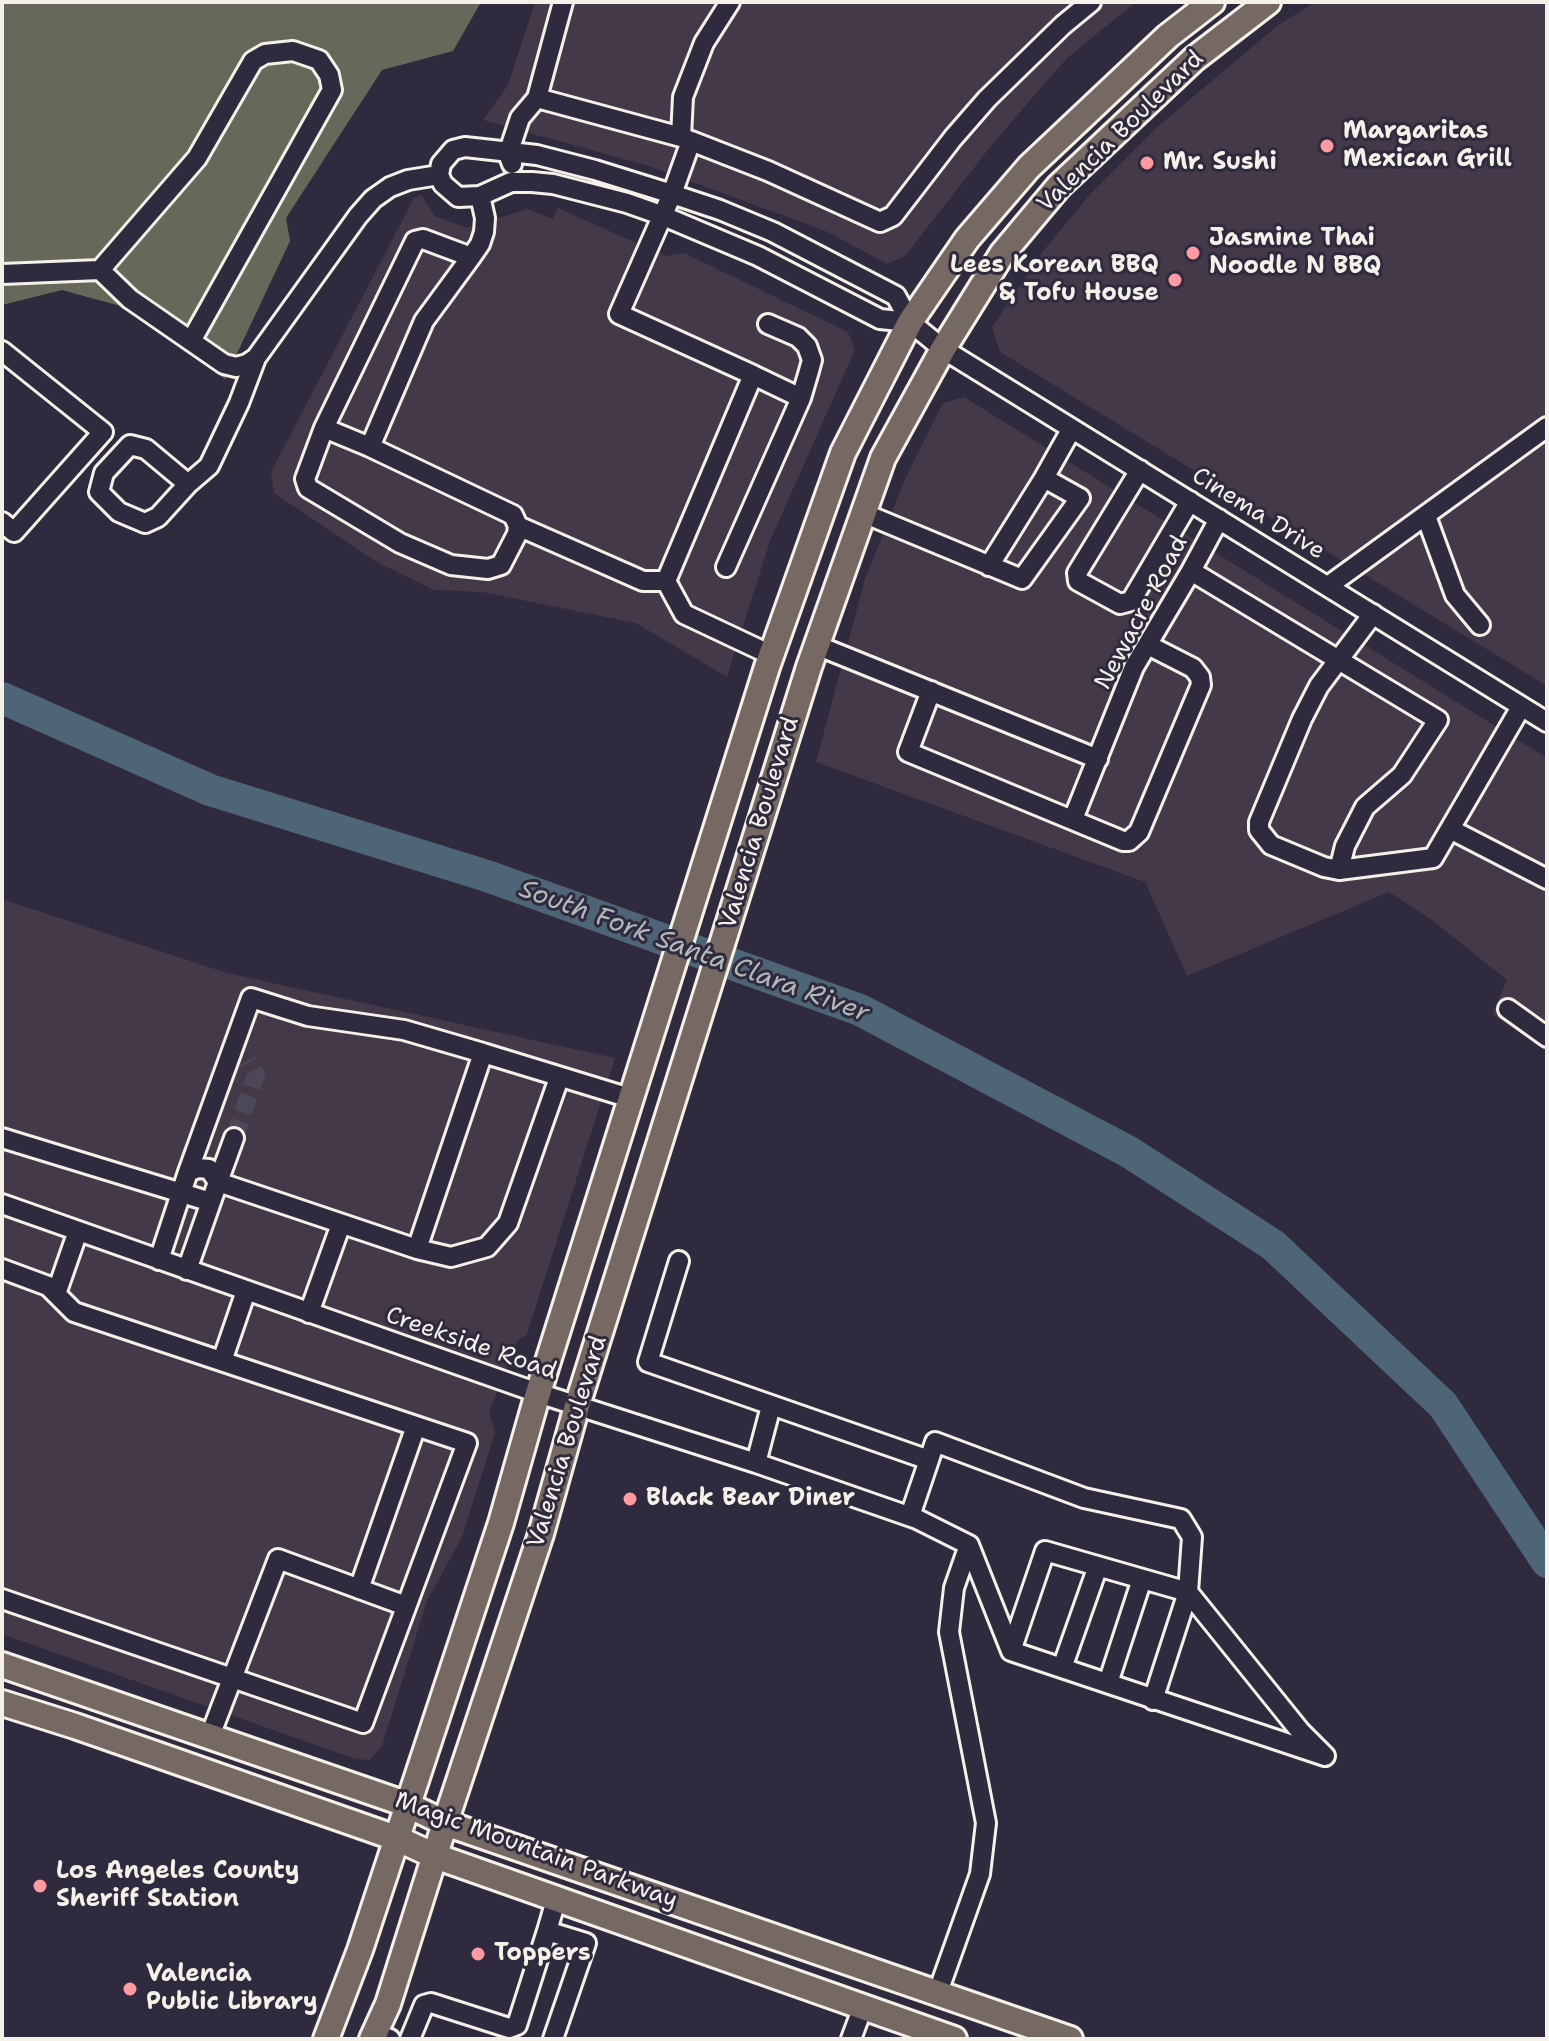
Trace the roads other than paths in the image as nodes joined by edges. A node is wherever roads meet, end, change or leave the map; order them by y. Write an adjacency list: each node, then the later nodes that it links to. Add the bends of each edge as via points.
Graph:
1 (563, 2): 6 (street)
2 (730, 2): 7 (street, via 704,43 683,97)
3 (1091, 2): 7 (street, via 987,99 893,216 880,222)
4 (1212, 2): 17 (main road, Valencia Boulevard, via 1168,36 1029,167 967,239)
5 (1268, 2): 20 (main road, Valencia Boulevard, via 1194,59 1059,186 1002,254)
6 (537, 98): 7 (street); 8 (street, via 520,118)
7 (686, 139): 11 (street)
8 (508, 154): 9 (street, via 453,150); 10 (street); 11 (street, via 537,155)
9 (439, 175): 12 (street, via 458,197); 22 (street, via 408,180 373,199)
10 (511, 182): 12 (street); 13 (street, via 553,184)
11 (672, 194): 13 (street); 17 (street, via 773,232 894,295)
12 (480, 196): 14 (street, via 484,232)
13 (661, 215): 17 (street, via 758,256 880,319); 23 (street, via 619,314)
14 (471, 257): 26 (street, via 423,239 415,241); 28 (street, via 424,321)
15 (100, 270): 16 (street); 19 (street, via 130,299); 19 (street, via 197,158 253,61 293,51 319,60 332,90)
16 (2, 274)
17 (910, 322): 20 (street, Cinema Drive); 47 (main road, Valencia Boulevard, via 843,453)
18 (768, 324): 24 (street, via 807,346 812,360)
19 (191, 341): 22 (street, via 224,364 236,367)
20 (943, 349): 27 (street, Cinema Drive); 33 (main road, Valencia Boulevard, via 883,458)
21 (2, 351): 36 (street, via 103,432 14,532)
22 (256, 358): 31 (street, via 209,466)
23 (753, 375): 24 (street); 41 (street)
24 (801, 398): 39 (street)
25 (1547, 427): 34 (street)
26 (324, 428): 28 (street); 37 (street, via 305,479 308,488 400,543 451,565 488,569 501,565)
27 (1071, 430): 29 (street, Cinema Drive); 30 (street)
28 (370, 447): 37 (street, via 513,515)
29 (1140, 470): 32 (street, Cinema Drive); 32 (street, via 1077,573 1078,581 1120,604 1131,601)
30 (1044, 478): 38 (street); 38 (street, via 1080,498 1022,579)
31 (188, 484): 31 (street, via 158,517 145,523 119,512 99,492 104,473 130,445 146,449)
32 (1190, 501): 35 (street, Cinema Drive)
33 (863, 513): 38 (street); 45 (main road, Valencia Boulevard)
34 (1426, 516): 42 (street); 44 (street, via 1455,595)
35 (1219, 519): 40 (street, Newacre Road); 42 (street, Cinema Drive)
36 (2, 522)
37 (518, 526): 41 (street, via 643,581)
38 (989, 566)
39 (726, 567)
40 (1191, 571): 46 (street, Newacre Road); 48 (street)
41 (666, 581): 47 (street, via 684,614)
42 (1328, 586): 43 (street, Cinema Drive)
43 (1373, 614): 48 (street); 50 (street, Cinema Drive)
44 (1480, 625)
45 (816, 645): 49 (street); 81 (main road, Valencia Boulevard)
46 (1148, 645): 52 (street, Newacre Road); 53 (street, via 1193,668 1201,685 1139,832 1123,841)
47 (771, 655): 61 (main road, Valencia Boulevard)
48 (1339, 659): 55 (street, via 1302,719 1259,830 1271,845); 55 (street, via 1438,720 1402,775 1365,807)
49 (931, 691): 52 (street); 53 (street, via 908,752)
50 (1521, 707): 51 (street, Cinema Drive); 54 (street)
51 (1547, 722)
52 (1098, 759): 53 (street, Newacre Road)
53 (1073, 819)
54 (1450, 829): 55 (street, via 1433,858); 56 (street)
55 (1339, 870)
56 (1547, 878)
57 (1508, 1009): 58 (street)
58 (1547, 1037)
59 (483, 1053): 60 (street); 64 (street, via 404,1030 308,1016 251,998 239,1058); 71 (street)
60 (559, 1078): 61 (street); 71 (street, via 508,1223 487,1247 451,1257)
61 (630, 1098): 80 (main road, Valencia Boulevard)
62 (2, 1138): 66 (street)
63 (234, 1138): 65 (street)
64 (188, 1172): 65 (street, via 209,1169); 66 (street)
65 (218, 1182): 67 (street); 69 (street)
66 (181, 1193): 67 (street); 72 (street)
67 (211, 1202): 75 (street)
68 (2, 1204): 70 (street, Creekside Road)
69 (341, 1224): 71 (street); 78 (street)
70 (78, 1231): 72 (street, Creekside Road); 77 (street)
71 (417, 1249)
72 (159, 1260): 75 (street, Creekside Road)
73 (679, 1261): 82 (street, via 648,1362)
74 (2, 1269): 77 (street)
75 (187, 1270): 76 (street, Creekside Road)
76 (246, 1291): 78 (street, Creekside Road); 79 (street)
77 (56, 1294): 79 (street, via 74,1312)
78 (309, 1313): 80 (street, Creekside Road)
79 (222, 1361): 83 (street)
80 (538, 1393): 81 (street, Creekside Road); 102 (main road, Valencia Boulevard, via 501,1523)
81 (577, 1406): 85 (street, Creekside Road); 103 (main road, Valencia Boulevard, via 541,1534)
82 (771, 1406): 84 (street); 85 (street)
83 (416, 1426): 90 (street); 93 (street, via 467,1443)
84 (929, 1460): 86 (street); 91 (street, via 935,1442 1084,1498 1181,1519 1192,1537)
85 (756, 1463): 86 (street, Creekside Road)
86 (910, 1516): 87 (street, Creekside Road)
87 (969, 1545): 94 (street); 110 (street, via 954,1588 949,1632 986,1823 980,1874)
88 (1098, 1566): 89 (street); 94 (street, via 1045,1551); 96 (street)
89 (1142, 1579): 91 (street); 98 (street)
90 (359, 1589): 93 (street); 97 (street, via 278,1559)
91 (1188, 1592): 99 (street); 99 (street, via 1325,1756)
92 (2, 1599): 97 (street)
93 (406, 1606): 97 (street, via 363,1723)
94 (1011, 1651): 96 (street)
95 (2, 1665): 101 (main road, Magic Mountain Parkway)
96 (1062, 1668): 98 (street)
97 (231, 1679): 101 (street)
98 (1108, 1683): 99 (street)
99 (1153, 1700)
100 (2, 1703): 104 (main road, Magic Mountain Parkway)
101 (210, 1736): 102 (main road, Magic Mountain Parkway)
102 (406, 1804): 103 (main road, Magic Mountain Parkway); 104 (main road, Valencia Boulevard)
103 (445, 1823): 105 (main road, Valencia Boulevard); 110 (main road, Magic Mountain Parkway)
104 (396, 1838): 105 (main road, Magic Mountain Parkway); 113 (main road, Valencia Boulevard)
105 (435, 1856): 106 (main road, Magic Mountain Parkway); 112 (main road, Valencia Boulevard)
106 (556, 1900): 107 (main road, Magic Mountain Parkway); 108 (street)
107 (596, 1913): 109 (street); 111 (main road, Magic Mountain Parkway)
108 (547, 1931): 109 (street); 114 (street, via 517,2025 509,2028 431,2003 424,2005)
109 (586, 1943): 115 (street)
110 (938, 1992): 118 (main road, Magic Mountain Parkway)
111 (863, 2007): 116 (street); 117 (main road, Magic Mountain Parkway)
112 (379, 2037)
113 (326, 2039)
114 (410, 2039)
115 (553, 2039)
116 (851, 2039)
117 (954, 2039)
118 (1070, 2039)

